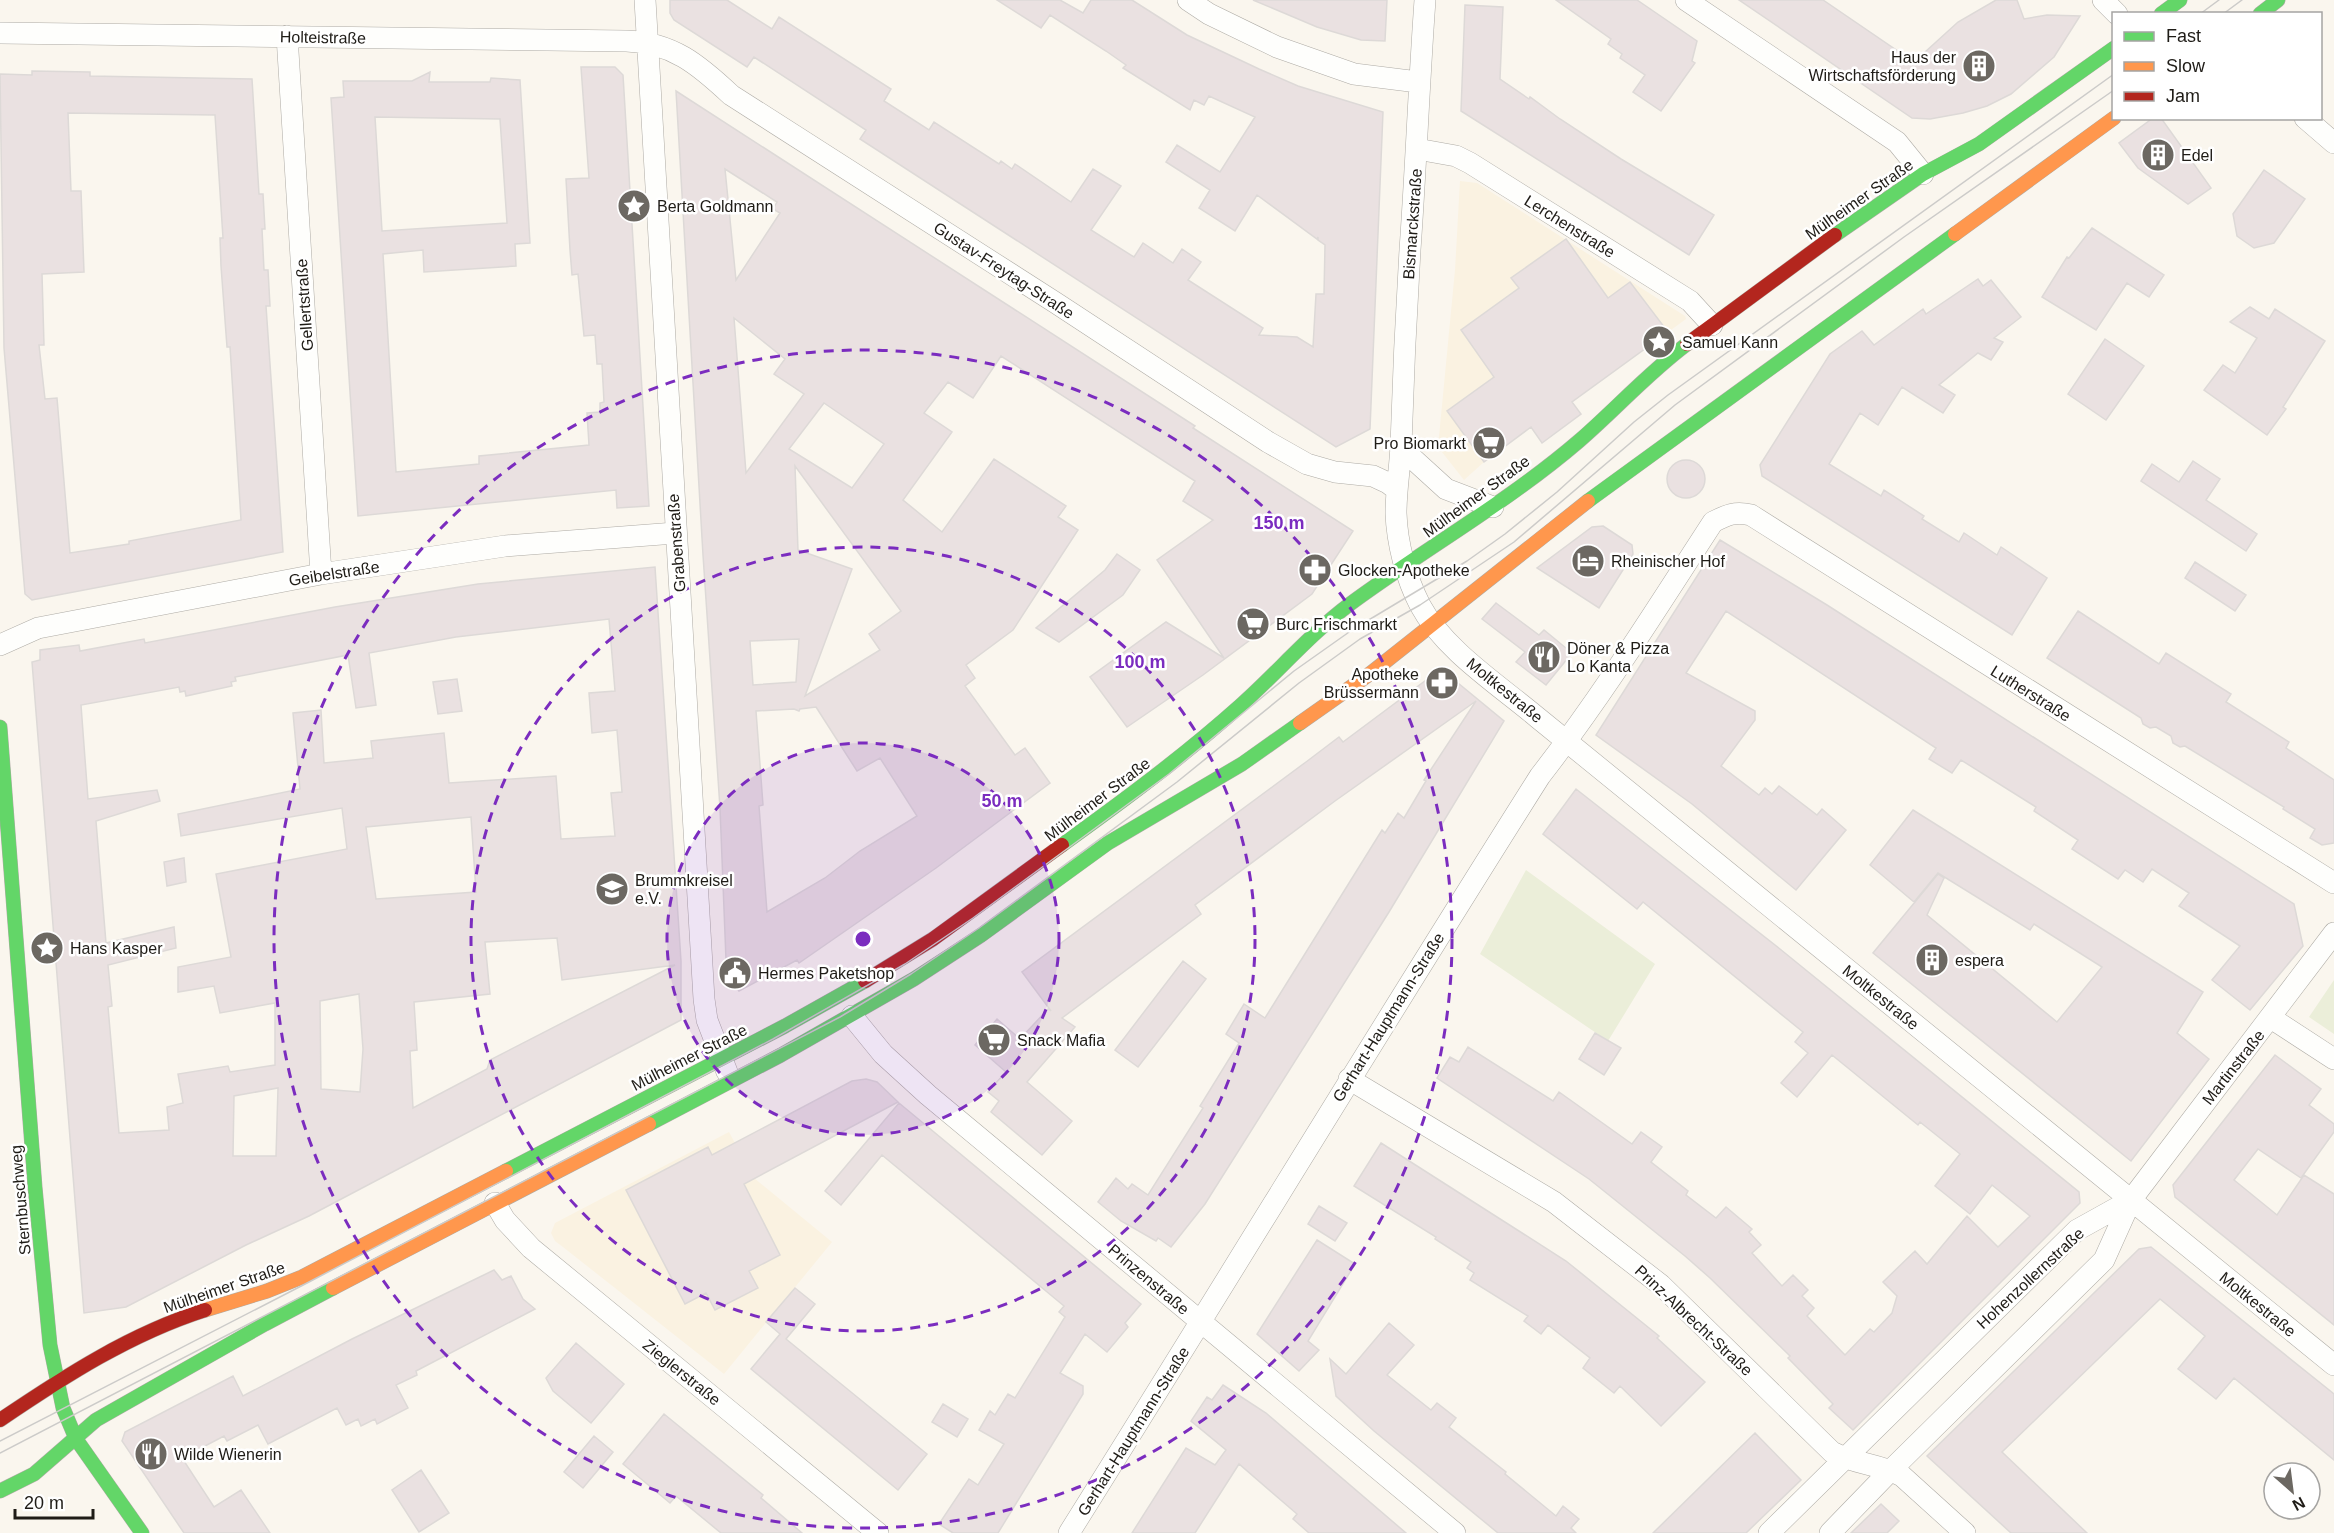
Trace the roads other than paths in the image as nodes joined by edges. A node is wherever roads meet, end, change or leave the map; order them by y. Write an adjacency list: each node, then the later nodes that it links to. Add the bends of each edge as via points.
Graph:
1 (645, 0): 13 (street, Grabenstraße)
2 (1188, 0): 15 (street, via 1277,47 1354,74)
3 (1425, 0): 15 (street, Bismarckstraße)
4 (1686, 0): 20 (street, via 1897,142)
5 (2103, 0): 8 (street)
6 (2180, 0): 9 (main road)
7 (2278, 0): 10 (main road)
8 (2115, 12)
9 (2164, 12)
10 (2263, 12)
11 (0, 33): 12 (street, Holteistraße)
12 (286, 36): 13 (street, Holteistraße); 29 (street, Gellertstraße)
13 (646, 41): 23 (street, Gustav-Freytag-Straße, via 700,66 731,95 1268,442 1307,464); 27 (street, Grabenstraße)
14 (2112, 49): 20 (main road, Mülheimer Straße, via 1978,144)
15 (1418, 82): 19 (street, Bismarckstraße)
16 (2112, 119): 30 (main road, via 1588,501)
17 (2307, 120): 18 (street)
18 (2334, 143)
19 (1417, 149): 21 (street, Lerchenstraße, via 1456,156 1470,163 1690,301); 22 (street, Bismarckstraße)
20 (1923, 174): 21 (main road, Mülheimer Straße)
21 (1712, 325): 25 (main road, Mülheimer Straße, via 1651,371 1579,441)
22 (1400, 457): 23 (street, Gustav-Freytag-Straße, via 1386,474); 24 (street, Bismarckstraße); 25 (street, via 1446,489)
23 (1373, 476): 24 (street, Gustav-Freytag-Straße)
24 (1397, 490): 28 (street, Bismarckstraße, via 1396,513)
25 (1493, 507): 28 (main road, Mülheimer Straße)
26 (1726, 515): 33 (street, Gerhart-Hauptmann-Straße, via 1713,522); 34 (street, Lutherstraße, via 1738,512 1751,516)
27 (675, 533): 29 (street, Geibelstraße, via 505,546); 38 (street, Grabenstraße, via 704,999)
28 (1405, 565): 30 (street, Bismarckstraße); 38 (main road, Mülheimer Straße, via 1315,632 1241,705 1170,764 1003,889 869,979)
29 (321, 574): 31 (street, Geibelstraße, via 38,628)
30 (1432, 625): 33 (street, Moltkestraße, via 1465,658); 36 (main road, via 1242,764 1108,843 980,936)
31 (0, 645)
32 (0, 727): 46 (main road, Sternbuschweg, via 43,1276)
33 (1567, 741): 40 (street, Gerhart-Hauptmann-Straße, via 1540,776); 42 (street, Moltkestraße)
34 (2334, 883)
35 (2334, 933): 37 (street, Martinstraße)
36 (852, 1016): 41 (main road); 44 (street, Prinzenstraße, via 883,1054 928,1095)
37 (2271, 1018): 39 (street); 42 (street, Martinstraße)
38 (721, 1059): 41 (street, Grabenstraße); 46 (main road, Mülheimer Straße, via 282,1287 158,1327)
39 (2334, 1059)
40 (1349, 1079): 44 (street, Gerhart-Hauptmann-Straße); 49 (street, Prinz-Albrecht-Straße, via 1554,1202 1661,1285 1832,1452)
41 (731, 1080): 43 (main road)
42 (2131, 1200): 45 (street, Moltkestraße); 49 (street, Hohenzollernstraße, via 2077,1230); 50 (street, Hohenzollernstraße, via 2104,1260)
43 (495, 1203): 48 (main road, via 119,1406); 53 (street, Zieglerstraße, via 531,1248)
44 (1201, 1322): 54 (street, Gerhart-Hauptmann-Straße); 55 (street, Prinzenstraße)
45 (2334, 1365)
46 (58, 1383): 47 (main road, Mülheimer Straße); 48 (main road, Sternbuschweg)
47 (0, 1420)
48 (76, 1439): 51 (main road, via 34,1474); 52 (main road, Sternbuschweg)
49 (1844, 1458): 50 (street, Prinz-Albrecht-Straße); 56 (street, Hohenzollernstraße)
50 (1891, 1470): 57 (street, Hohenzollernstraße); 58 (street, Prinz-Albrecht-Straße)
51 (0, 1491)
52 (142, 1533)
53 (878, 1533)
54 (1069, 1533)
55 (1455, 1533)
56 (1769, 1533)
57 (1830, 1533)
58 (1965, 1533)

